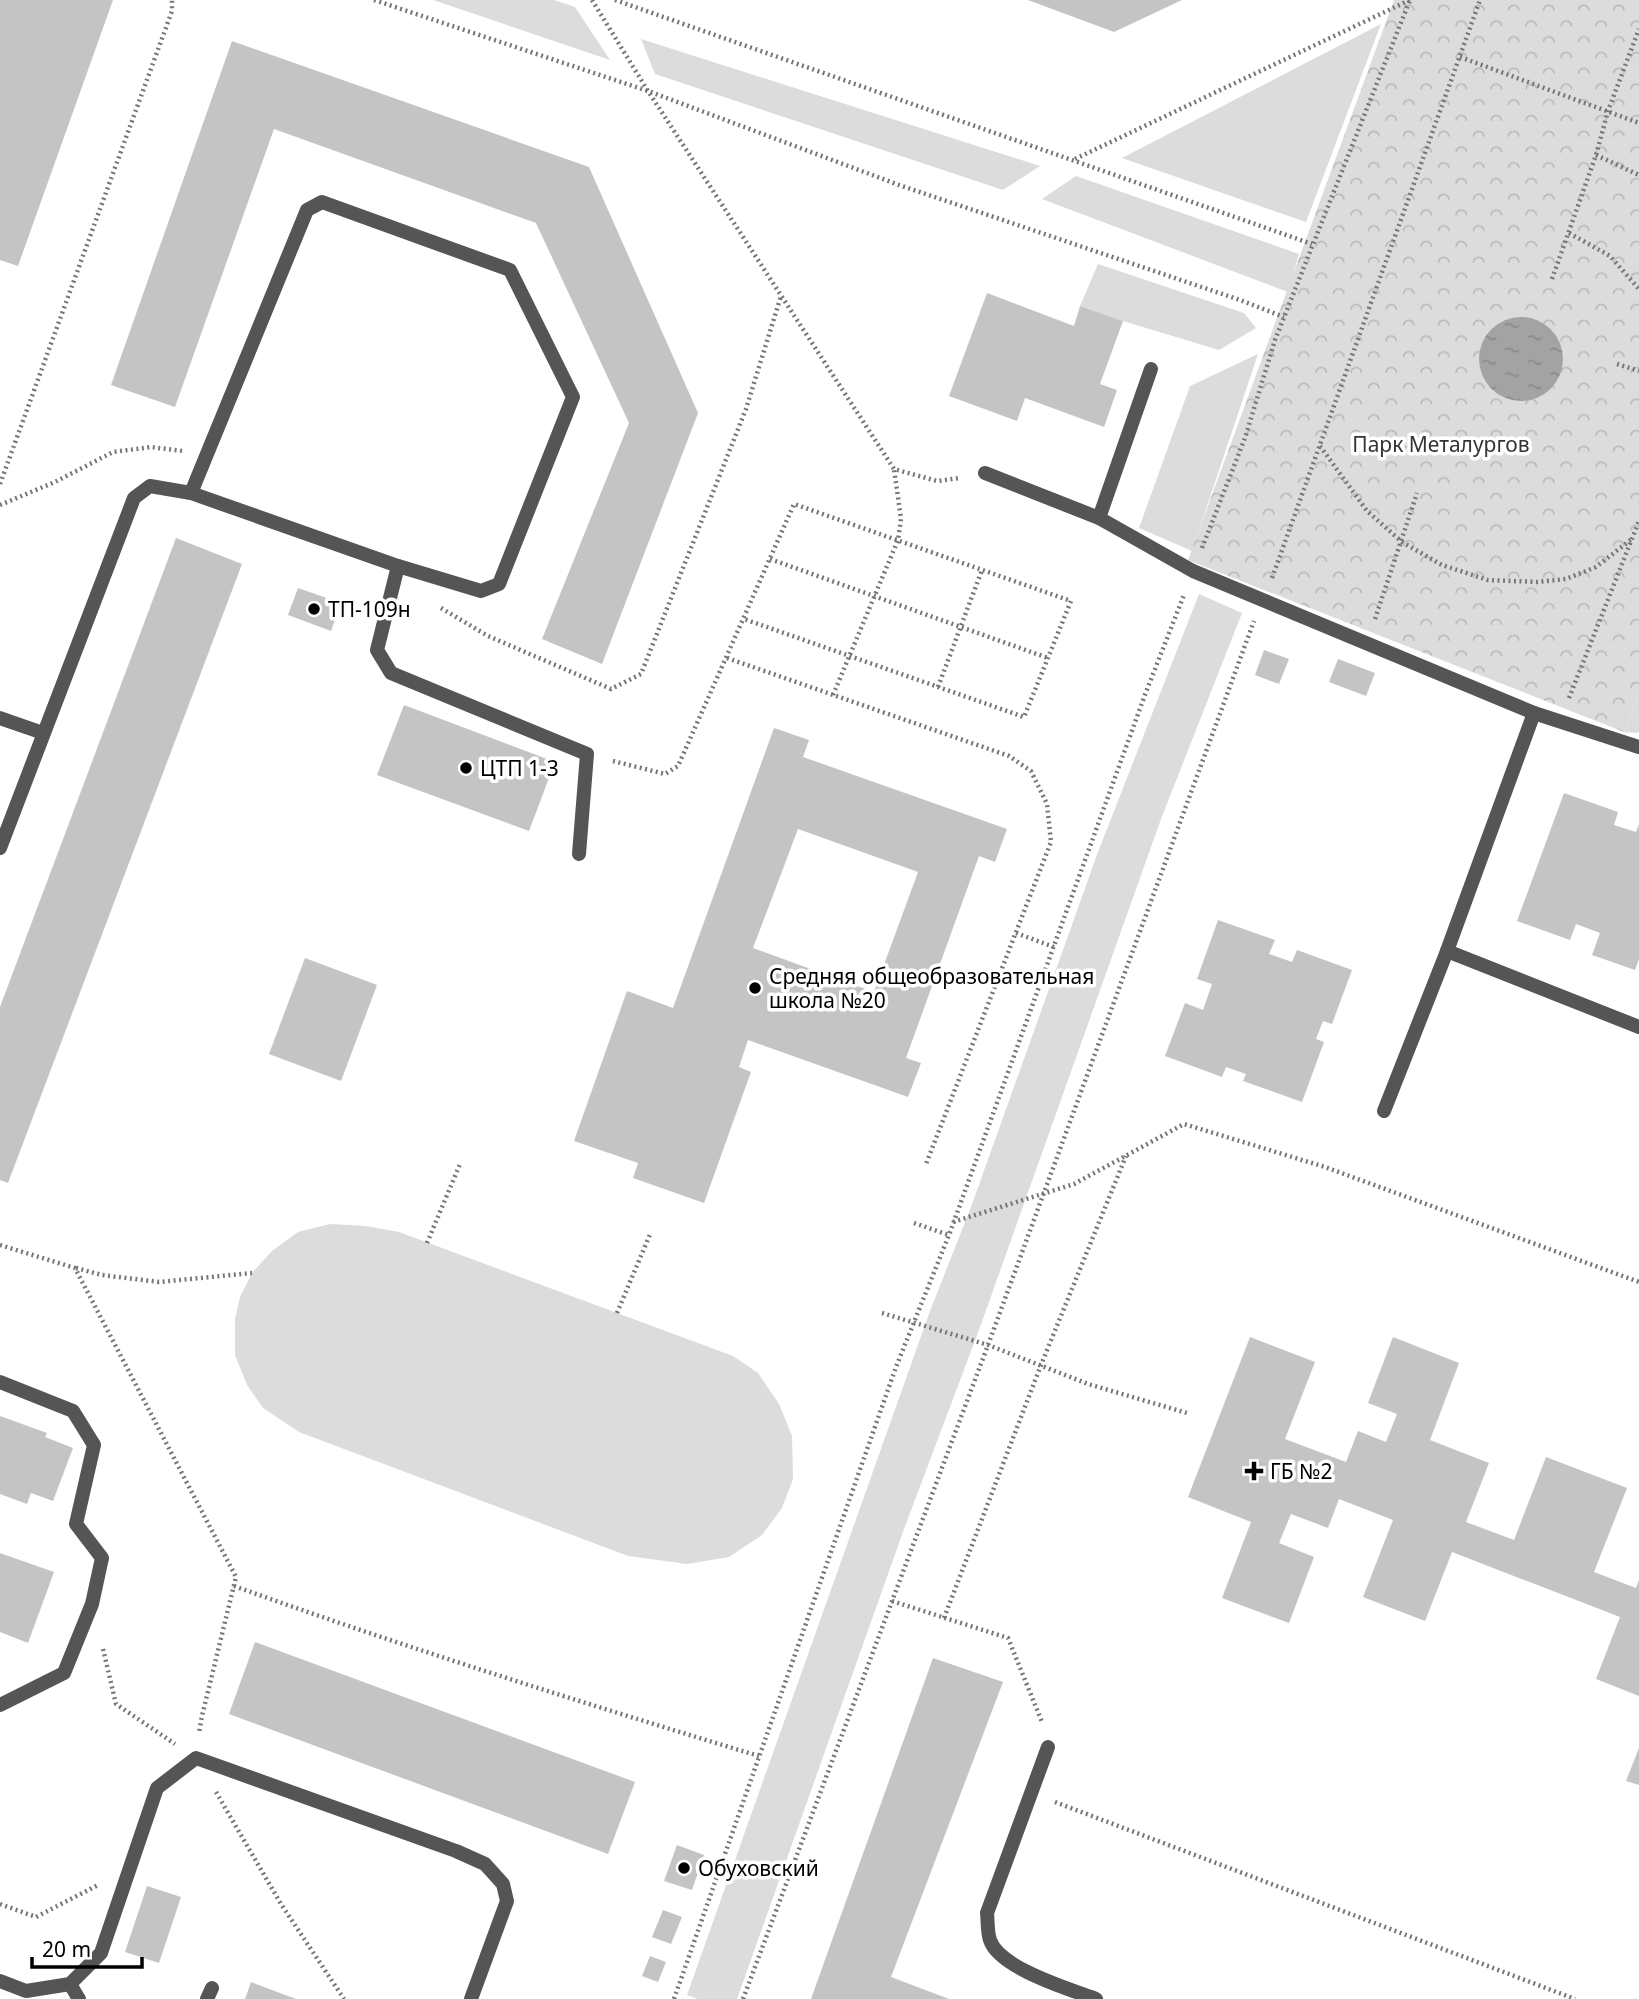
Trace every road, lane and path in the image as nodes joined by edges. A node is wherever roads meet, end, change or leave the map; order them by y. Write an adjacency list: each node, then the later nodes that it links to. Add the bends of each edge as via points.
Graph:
1 (172, 0): 28 (path, via 173,11)
2 (374, 0): 9 (path)
3 (592, 0): 9 (path)
4 (615, 0): 13 (path)
5 (1410, 0): 13 (path); 16 (path)
6 (1480, 0): 8 (path)
7 (1639, 29): 10 (path)
8 (1460, 57): 10 (path); 24 (path)
9 (648, 91): 19 (path); 20 (path, via 900,185)
10 (1608, 111): 11 (path); 12 (path)
11 (1639, 123)
12 (1596, 155): 14 (path); 15 (path)
13 (1074, 159): 16 (path)
14 (1639, 175)
15 (1569, 233): 17 (path); 18 (path, via 1610,256)
16 (1312, 244): 20 (path)
17 (1552, 279)
18 (1639, 289)
19 (781, 296): 26 (path); 43 (path, via 747,409 641,674 611,689 488,636)
20 (1284, 317): 40 (path, via 1245,438)
21 (1617, 364): 23 (path)
22 (1151, 369): 32 (lane)
23 (1639, 371)
24 (1320, 445): 36 (path, via 1367,511); 42 (path)
25 (207, 454): 29 (lane); 31 (path, via 151,447 113,452); 38 (lane, via 307,210 322,202 510,270 573,397 499,584 481,591)
26 (894, 469): 27 (path, via 937,481); 35 (path, via 901,519)
27 (985, 473): 32 (lane)
28 (0, 484)
29 (191, 493): 38 (lane); 55 (lane, via 150,486 134,498)
30 (1417, 493): 36 (path)
31 (0, 505)
32 (1098, 518): 40 (lane)
33 (1639, 521): 34 (path)
34 (1633, 538): 36 (path, via 1596,567 1566,579 1536,582 1488,580 1442,565); 54 (path)
35 (898, 540): 37 (path, via 794,505); 39 (path); 41 (path)
36 (1402, 542): 46 (path)
37 (770, 559): 41 (path); 44 (path)
38 (398, 566): 57 (lane, via 377,650 391,673)
39 (982, 570): 45 (path); 49 (path, via 1071,601)
40 (1193, 572): 42 (lane); 61 (path)
41 (873, 596): 45 (path); 47 (path)
42 (1263, 600): 46 (lane); 68 (path)
43 (441, 608)
44 (744, 619): 47 (path); 48 (path)
45 (962, 627): 49 (path); 50 (path)
46 (1366, 644): 52 (lane)
47 (849, 656): 50 (path); 51 (path)
48 (727, 658): 51 (path); 57 (path, via 678,766 665,774)
49 (1048, 658): 50 (path, via 1024,717)
50 (938, 687)
51 (833, 695): 60 (path, via 1009,756 1031,771 1047,804 1051,842)
52 (1534, 713): 54 (lane); 62 (lane)
53 (0, 718): 55 (lane)
54 (1560, 722): 56 (lane)
55 (43, 733): 58 (lane)
56 (1639, 747)
57 (587, 754): 59 (lane)
58 (0, 848)
59 (579, 853)
60 (1016, 933): 61 (path); 67 (path)
61 (1054, 947): 69 (path)
62 (1447, 951): 63 (lane); 64 (lane)
63 (1639, 1027)
64 (1384, 1111)
65 (1126, 1156): 68 (path); 77 (path, via 1184,1124 1325,1167); 82 (path)
66 (460, 1164): 73 (path)
67 (926, 1164)
68 (1042, 1195): 69 (path); 81 (path)
69 (953, 1222): 72 (path)
70 (914, 1223): 72 (path)
71 (652, 1232): 78 (path)
72 (949, 1235): 80 (path)
73 (427, 1243)
74 (0, 1245): 75 (path)
75 (75, 1268): 76 (path, via 159,1282); 85 (path, via 236,1577)
76 (251, 1273)
77 (1639, 1283)
78 (617, 1313)
79 (882, 1313): 80 (path)
80 (914, 1324): 81 (path); 91 (path)
81 (988, 1345): 82 (path); 86 (path)
82 (1041, 1365): 84 (path); 88 (path)
83 (0, 1382): 87 (lane, via 73,1411 94,1445 76,1524 102,1558)
84 (1187, 1413)
85 (234, 1586): 91 (path); 92 (path)
86 (892, 1601): 88 (path); 102 (path)
87 (92, 1604): 89 (lane, via 64,1673); 92 (path, via 116,1704)
88 (944, 1618): 90 (path, via 1008,1638 1040,1713)
89 (0, 1705)
90 (1048, 1747): 93 (lane)
91 (759, 1756): 101 (path)
92 (195, 1758): 94 (lane, via 157,1788); 99 (path, via 281,1904); 100 (lane, via 485,1864 503,1884 507,1901)
93 (1032, 1794): 103 (lane, via 987,1913 990,1942 1008,1962); 104 (path)
94 (130, 1869): 95 (path, via 36,1917); 97 (lane, via 101,1953)
95 (0, 1903)
96 (0, 1981): 97 (lane, via 26,1991)
97 (70, 1984): 98 (lane)
98 (79, 1999)
99 (344, 1999)
100 (471, 1999)
101 (674, 1999)
102 (743, 1999)
103 (1096, 1999)
104 (1575, 1999)

